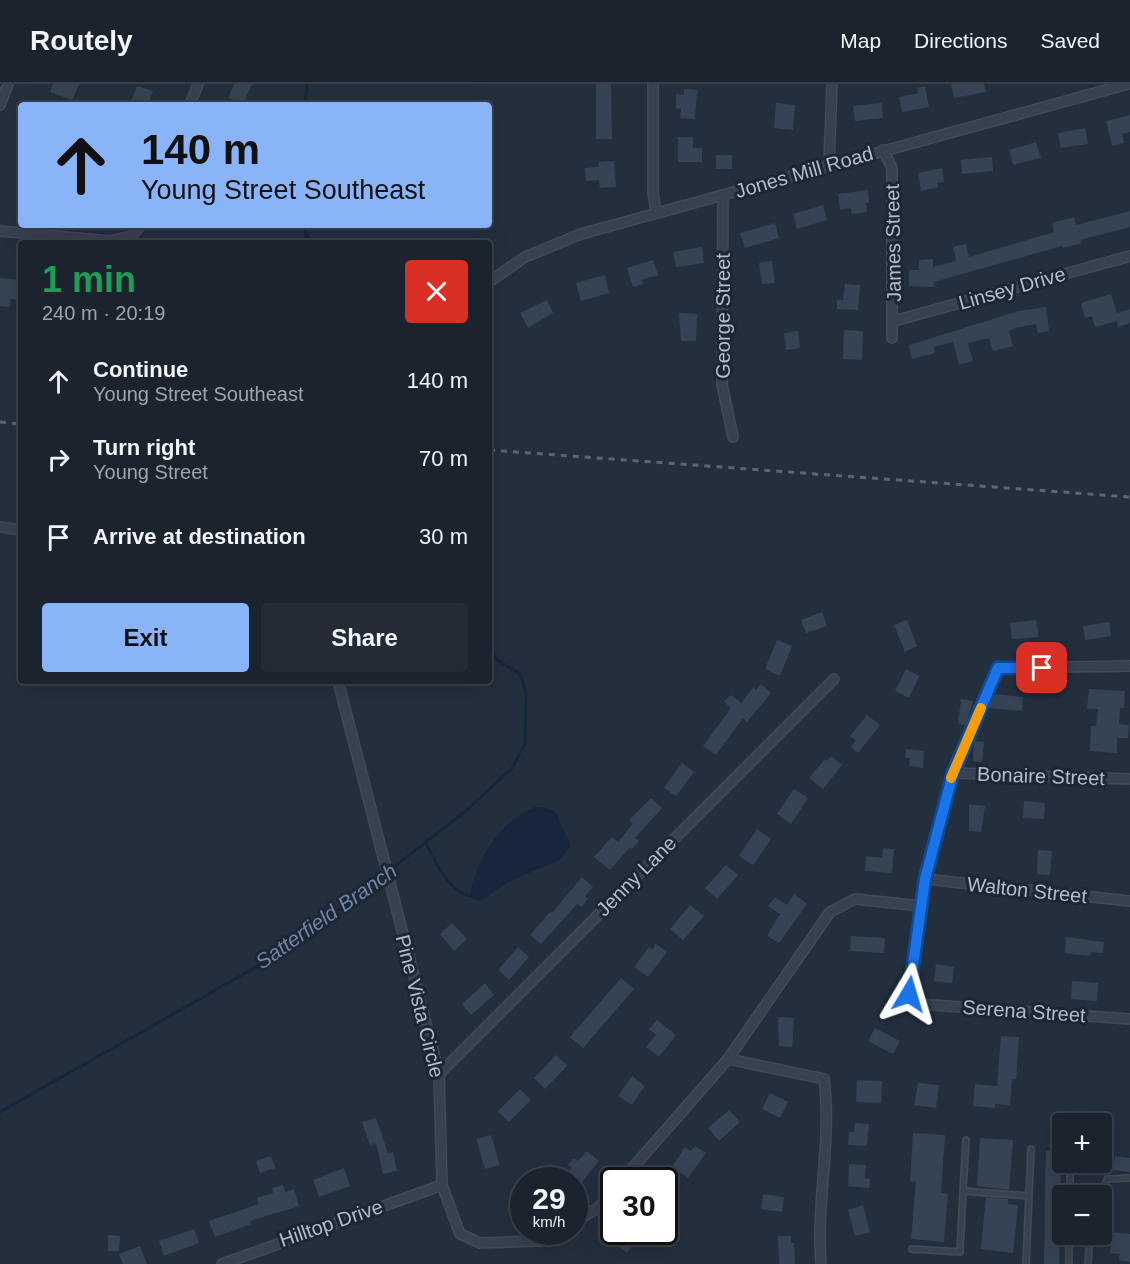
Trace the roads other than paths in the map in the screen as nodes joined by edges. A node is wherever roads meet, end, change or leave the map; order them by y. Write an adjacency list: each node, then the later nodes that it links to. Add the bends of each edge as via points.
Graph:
1 (8, 84): 7 (street)
2 (198, 84): 6 (street)
3 (653, 84): 11 (street)
4 (832, 84): 9 (street)
5 (1128, 84): 8 (street, Jones Mill Road)
6 (191, 102)
7 (0, 105)
8 (883, 150): 9 (street, Jones Mill Road); 18 (street, James Street, via 892,168)
9 (829, 164): 10 (street, Jones Mill Road)
10 (723, 195): 11 (street, Jones Mill Road); 20 (street, George Street, via 722,384)
11 (656, 213): 17 (street, Jones Mill Road, via 581,234 532,254)
12 (139, 228): 15 (street, via 132,236)
13 (0, 231): 14 (street)
14 (99, 240)
15 (114, 240)
16 (1130, 256): 18 (street, Linsey Drive)
17 (492, 280)
18 (894, 321): 19 (street, James Street)
19 (892, 338)
20 (733, 437)
21 (0, 527): 22 (street)
22 (18, 530)
23 (1130, 666): 26 (street, via 998,668)
24 (834, 679): 33 (street, Jenny Lane)
25 (339, 684): 33 (street, Pine Vista Circle)
26 (953, 773): 27 (street, Bonaire Street); 28 (street)
27 (1130, 779)
28 (925, 879): 29 (street, Walton Street); 30 (street)
29 (1130, 901)
30 (921, 906): 31 (street, Serena Street, via 909,994 918,1004); 32 (street, via 855,899 830,912)
31 (1130, 1018)
32 (728, 1059): 36 (street); 47 (street, via 824,1079 828,1112 818,1230)
33 (439, 1074): 38 (street, Pine Vista Circle)
34 (966, 1140): 40 (lane)
35 (1030, 1149): 41 (lane)
36 (633, 1167)
37 (1130, 1178): 39 (lane, via 1107,1179)
38 (442, 1185): 42 (street, Pine Vista Circle, via 460,1234 480,1243); 46 (street, Hilltop Drive)
39 (1105, 1185)
40 (963, 1191): 41 (lane); 45 (lane, via 960,1252)
41 (1029, 1196): 48 (lane)
42 (510, 1242)
43 (1069, 1245): 49 (lane)
44 (1089, 1245): 50 (lane)
45 (912, 1249)
46 (222, 1264)
47 (821, 1264)
48 (1026, 1264)
49 (1069, 1264)
50 (1088, 1264)

